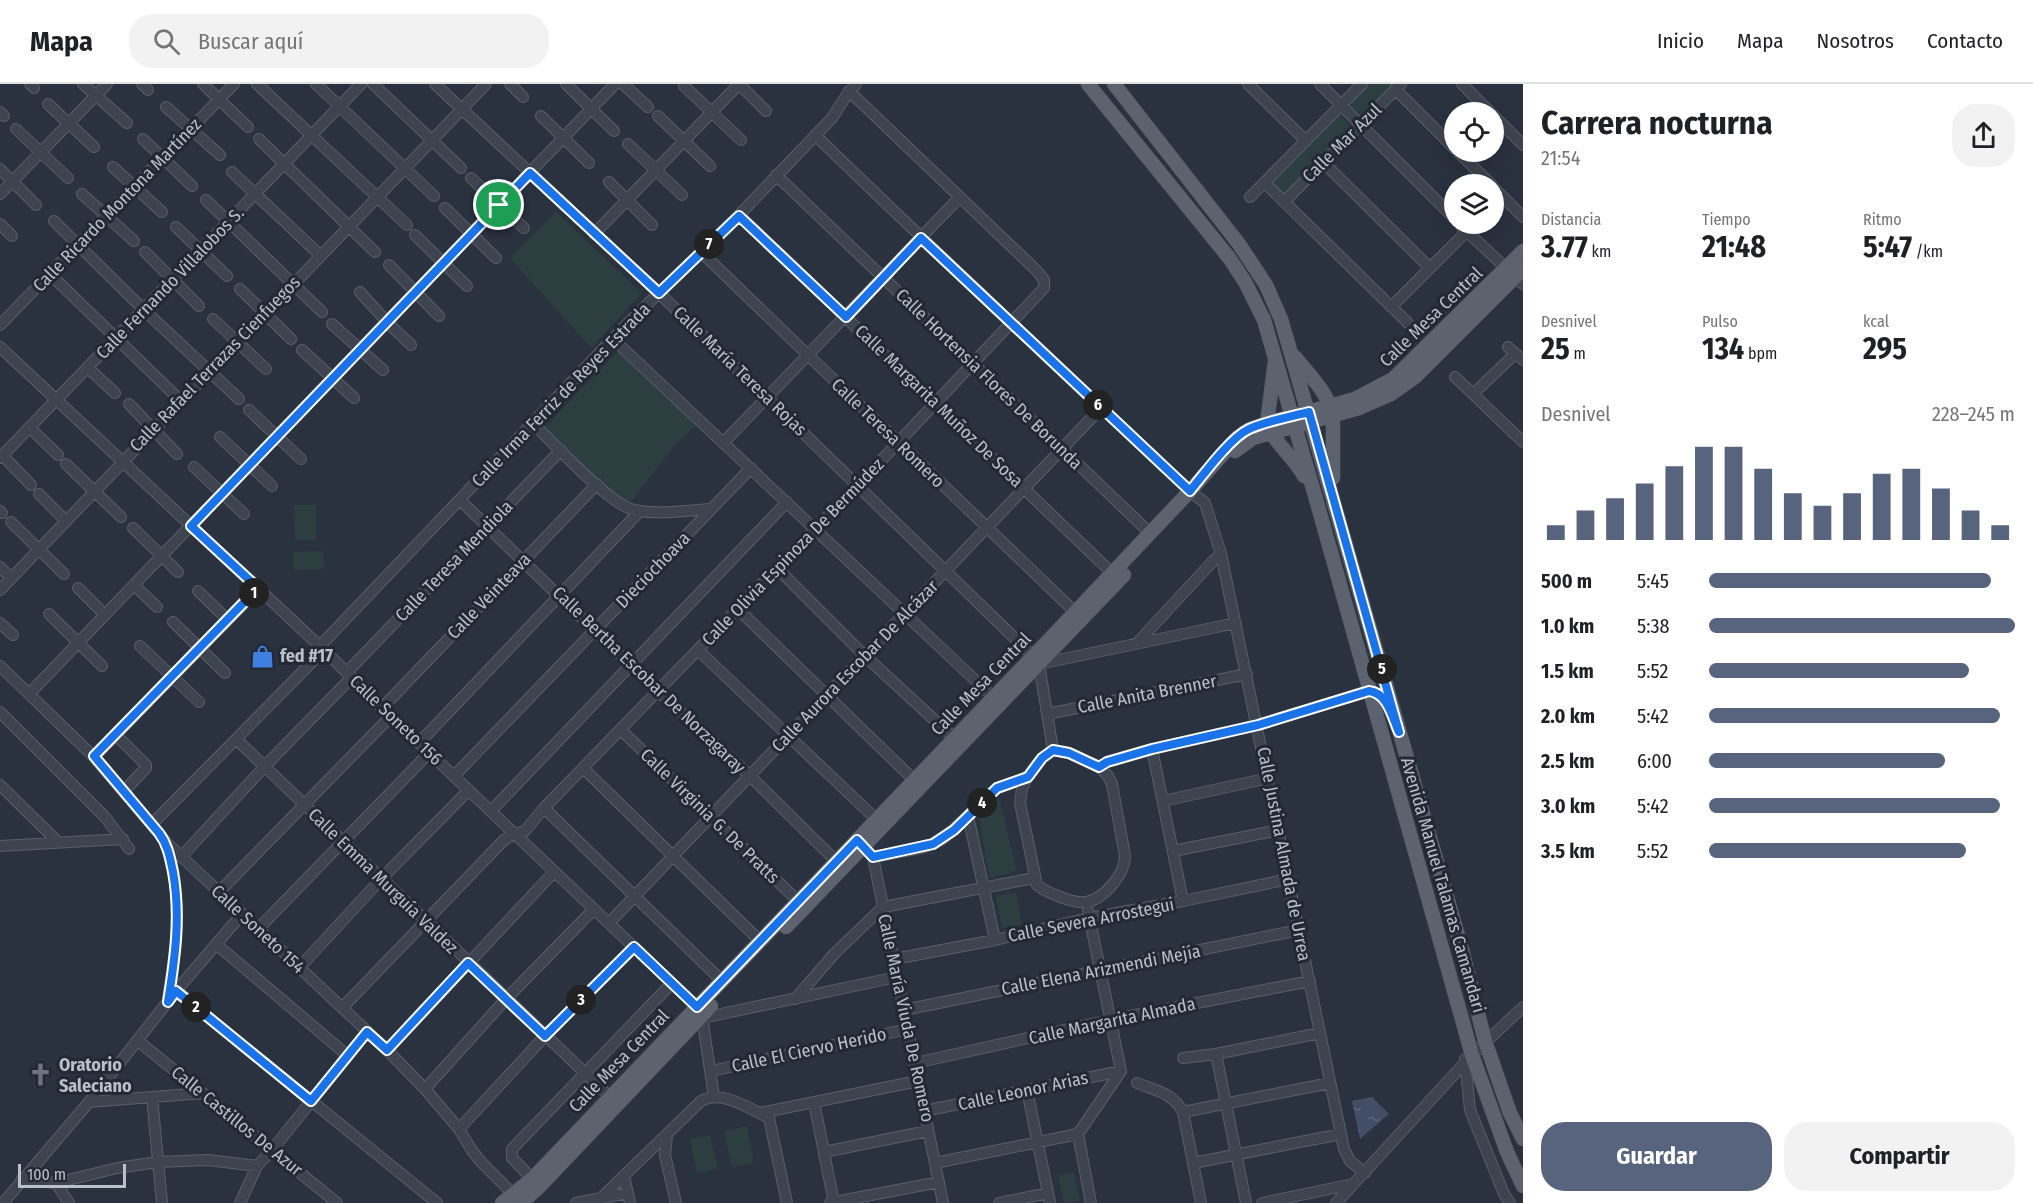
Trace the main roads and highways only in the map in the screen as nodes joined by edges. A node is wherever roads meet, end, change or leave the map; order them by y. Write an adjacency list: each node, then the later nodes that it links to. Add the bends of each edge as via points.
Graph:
1 (1088, 84): 6 (main road, Avenida Manuel Talamas Camandari, via 1230,259 1256,301)
2 (1114, 84): 5 (main road, Avenida Manuel Talamas Camandari, via 1255,267 1274,302)
3 (1523, 251): 4 (main road, Calle Mesa Central)
4 (1516, 275): 7 (main road, Calle Mesa Central, via 1396,384)
5 (1292, 353): 7 (main road); 8 (main road, Avenida Manuel Talamas Camandari)
6 (1276, 358): 9 (main road, Avenida Manuel Talamas Camandari); 10 (main road)
7 (1332, 410): 8 (main road, Calle Mesa Central); 12 (main road)
8 (1310, 416): 9 (main road, Calle Mesa Central); 12 (main road, Avenida Manuel Talamas Camandari)
9 (1294, 421): 10 (main road, Calle Mesa Central); 13 (main road, Avenida Manuel Talamas Camandari)
10 (1269, 428): 11 (main road, Calle Mesa Central, via 1239,447); 13 (main road, via 1300,467)
11 (1194, 493): 14 (main road, Calle Mesa Central); 14 (main road, Calle Mesa Central, via 1075,612)
12 (1333, 495): 16 (main road, Avenida Manuel Talamas Camandari)
13 (1316, 499): 15 (main road, Avenida Manuel Talamas Camandari)
14 (1036, 660): 17 (main road, Calle Mesa Central); 17 (main road, Calle Mesa Central, via 993,698 876,819)
15 (1369, 691): 16 (main road, via 1383,697); 20 (main road, Avenida Manuel Talamas Camandari, via 1462,1020 1469,1059)
16 (1399, 732): 19 (main road, Avenida Manuel Talamas Camandari, via 1485,1041)
17 (864, 848): 18 (main road, Calle Mesa Central); 18 (main road, Calle Mesa Central, via 836,861 722,981)
18 (700, 1014): 21 (main road, Calle Mesa Central); 21 (main road, Calle Mesa Central, via 609,1096)
19 (1523, 1139)
20 (1523, 1186)
21 (523, 1194)

